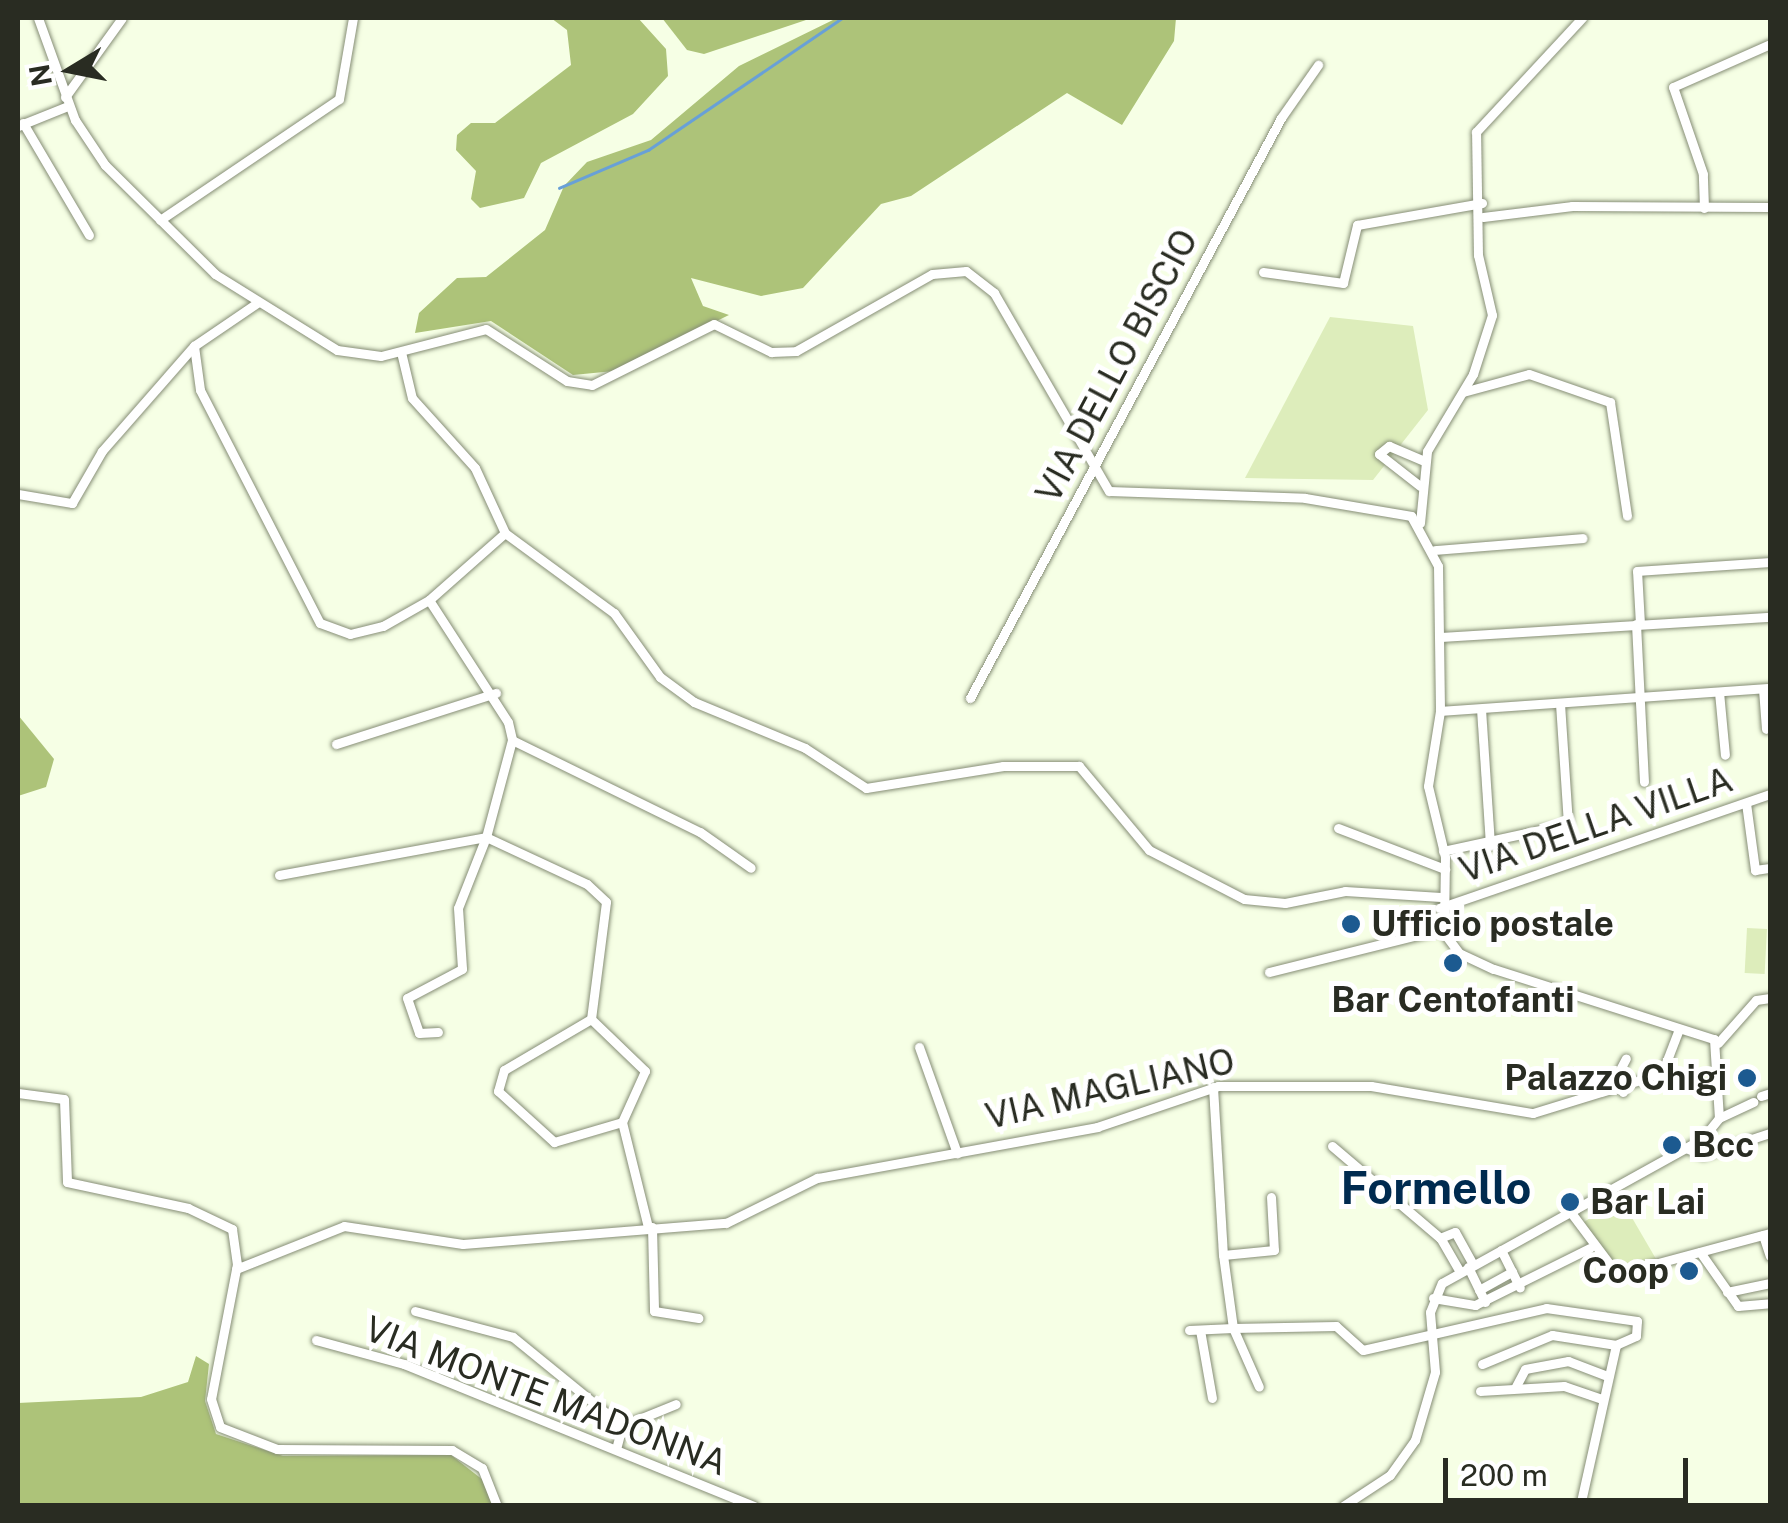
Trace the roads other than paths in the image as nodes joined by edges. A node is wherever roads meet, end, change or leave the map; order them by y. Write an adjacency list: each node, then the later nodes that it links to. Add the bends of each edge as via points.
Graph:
1 (38, 18): 7 (street)
2 (122, 18): 7 (street)
3 (352, 18): 13 (street, via 339,99)
4 (1582, 18): 9 (street, via 1478,127)
5 (1770, 44): 10 (street, via 1673,87 1703,174)
6 (1318, 65): 21 (street, VIA DELLO BISCIO, via 1281,118)
7 (67, 101): 8 (street); 13 (street, via 96,155)
8 (20, 125): 14 (street)
9 (1482, 204): 12 (street); 15 (street, via 1391,212 1354,226 1342,282)
10 (1704, 208): 11 (street); 12 (street, via 1572,206)
11 (1770, 208)
12 (1482, 218): 19 (street, via 1478,255 1492,314)
13 (160, 220): 16 (street)
14 (89, 234)
15 (1263, 272)
16 (257, 303): 17 (street); 18 (street, via 337,350)
17 (194, 346): 23 (street, via 102,451 72,503); 30 (street, via 208,416 268,511 318,621 361,633)
18 (402, 352): 21 (street, via 492,330 567,381 596,384 714,324 771,352 801,350 932,274 966,271 997,297); 26 (street, via 412,398 476,468)
19 (1463, 392): 20 (street); 24 (street, via 1529,374 1612,403)
20 (1425, 462): 22 (street); 22 (street, via 1389,446 1379,454)
21 (1093, 475): 25 (street, via 1126,498 1314,499 1387,508); 38 (street, VIA DELLO BISCIO)
22 (1421, 487): 25 (street)
23 (18, 494)
24 (1627, 516)
25 (1420, 523): 28 (street)
26 (505, 533): 30 (street); 57 (street, VIA DELLA VILLA, via 614,613 670,686 805,748 857,785 1072,764 1088,771 1149,850 1238,898)
27 (1583, 538): 28 (street)
28 (1435, 550): 33 (street)
29 (1770, 562): 32 (street, via 1637,570)
30 (430, 600): 35 (street)
31 (1770, 617): 32 (street)
32 (1638, 624): 33 (street); 37 (street)
33 (1441, 637): 41 (street)
34 (1767, 688): 36 (street); 42 (street)
35 (496, 692): 43 (street); 44 (street)
36 (1719, 692): 37 (street); 45 (street)
37 (1640, 697): 39 (street); 46 (street)
38 (970, 698)
39 (1560, 703): 40 (street); 51 (street, via 1568,824)
40 (1482, 708): 41 (street); 51 (street)
41 (1440, 712): 52 (street, via 1428,786)
42 (1766, 729)
43 (512, 740): 50 (street); 53 (street, via 700,832)
44 (336, 744)
45 (1725, 755)
46 (1644, 782)
47 (1769, 795): 48 (street, VIA DELLA VILLA)
48 (1746, 803): 54 (street, via 1755,870); 57 (street, VIA DELLA VILLA)
49 (1338, 828): 55 (street)
50 (486, 837): 56 (street); 63 (street, via 605,900); 65 (street, via 457,910 462,969 407,998 419,1033)
51 (1490, 846): 52 (street)
52 (1443, 851): 55 (street)
53 (751, 868)
54 (1770, 868)
55 (1444, 870): 57 (street)
56 (279, 875)
57 (1440, 902): 58 (street)
58 (1442, 929): 59 (street); 60 (street, via 1459,953)
59 (1268, 972)
60 (1563, 992): 62 (street, via 1544,1008); 64 (street)
61 (1770, 998): 66 (street, via 1754,1002)
62 (1507, 1004)
63 (591, 1019): 74 (street, via 645,1070); 74 (street, via 504,1070 498,1091 554,1142)
64 (1679, 1029): 66 (street); 71 (street, VIA MAGLIANO, via 1664,1068)
65 (438, 1032)
66 (1718, 1043): 73 (street)
67 (919, 1047): 78 (street)
68 (1626, 1058): 71 (street, via 1616,1078)
69 (1213, 1087): 71 (street, VIA MAGLIANO, via 1371,1086 1493,1113); 78 (street, VIA MAGLIANO, via 1097,1127); 87 (street)
70 (18, 1092): 90 (street, via 64,1099 67,1182 224,1220)
71 (1623, 1092)
72 (1761, 1097): 73 (street)
73 (1719, 1118): 77 (street)
74 (622, 1122): 81 (street)
75 (1770, 1133): 77 (street, via 1703,1156)
76 (1332, 1146): 83 (street)
77 (1686, 1148): 80 (street)
78 (957, 1153): 81 (street, VIA MAGLIANO, via 817,1178 732,1222)
79 (1271, 1197): 87 (street, via 1274,1250)
80 (1569, 1210): 84 (street); 85 (street)
81 (650, 1227): 90 (street, VIA MAGLIANO, via 462,1244 344,1226); 100 (street, via 654,1311)
82 (1767, 1234): 86 (street); 88 (street)
83 (1440, 1238): 89 (street); 89 (street, via 1455,1232)
84 (1590, 1248): 86 (street, via 1616,1274); 93 (street)
85 (1500, 1250): 89 (street); 91 (street)
86 (1700, 1252): 95 (street)
87 (1223, 1256): 101 (street)
88 (1770, 1256)
89 (1467, 1268): 94 (street); 96 (street)
90 (236, 1269): 115 (street, via 211,1398 220,1427 277,1449 449,1449 482,1468)
91 (1512, 1272): 93 (street); 94 (street)
92 (1770, 1283): 95 (street)
93 (1520, 1288): 97 (street)
94 (1479, 1290): 97 (street)
95 (1727, 1292): 98 (street, via 1744,1310)
96 (1433, 1298): 97 (street, via 1456,1308); 102 (street)
97 (1485, 1302)
98 (1770, 1302)
99 (416, 1311): 113 (street, via 513,1337)
100 (698, 1318)
101 (1233, 1328): 102 (street, via 1336,1326 1362,1350); 107 (street); 110 (street, via 1194,1330)
102 (1431, 1338): 104 (street, via 1556,1308 1636,1319 1636,1336); 117 (street, via 1435,1372 1411,1448 1390,1475)
103 (316, 1340): 114 (street, VIA MONTE MADONNA, via 404,1364)
104 (1616, 1345): 105 (street, via 1557,1335); 106 (street)
105 (1482, 1364)
106 (1607, 1376): 108 (street, via 1568,1360 1525,1369); 111 (street)
107 (1259, 1386)
108 (1515, 1388): 109 (street); 111 (street, via 1570,1386)
109 (1480, 1391)
110 (1212, 1398)
111 (1602, 1399): 118 (street)
112 (676, 1404): 113 (street)
113 (622, 1426): 114 (street)
114 (616, 1449): 116 (street, VIA MONTE MADONNA)
115 (497, 1506)
116 (754, 1506)
117 (1342, 1506)
118 (1580, 1506)

